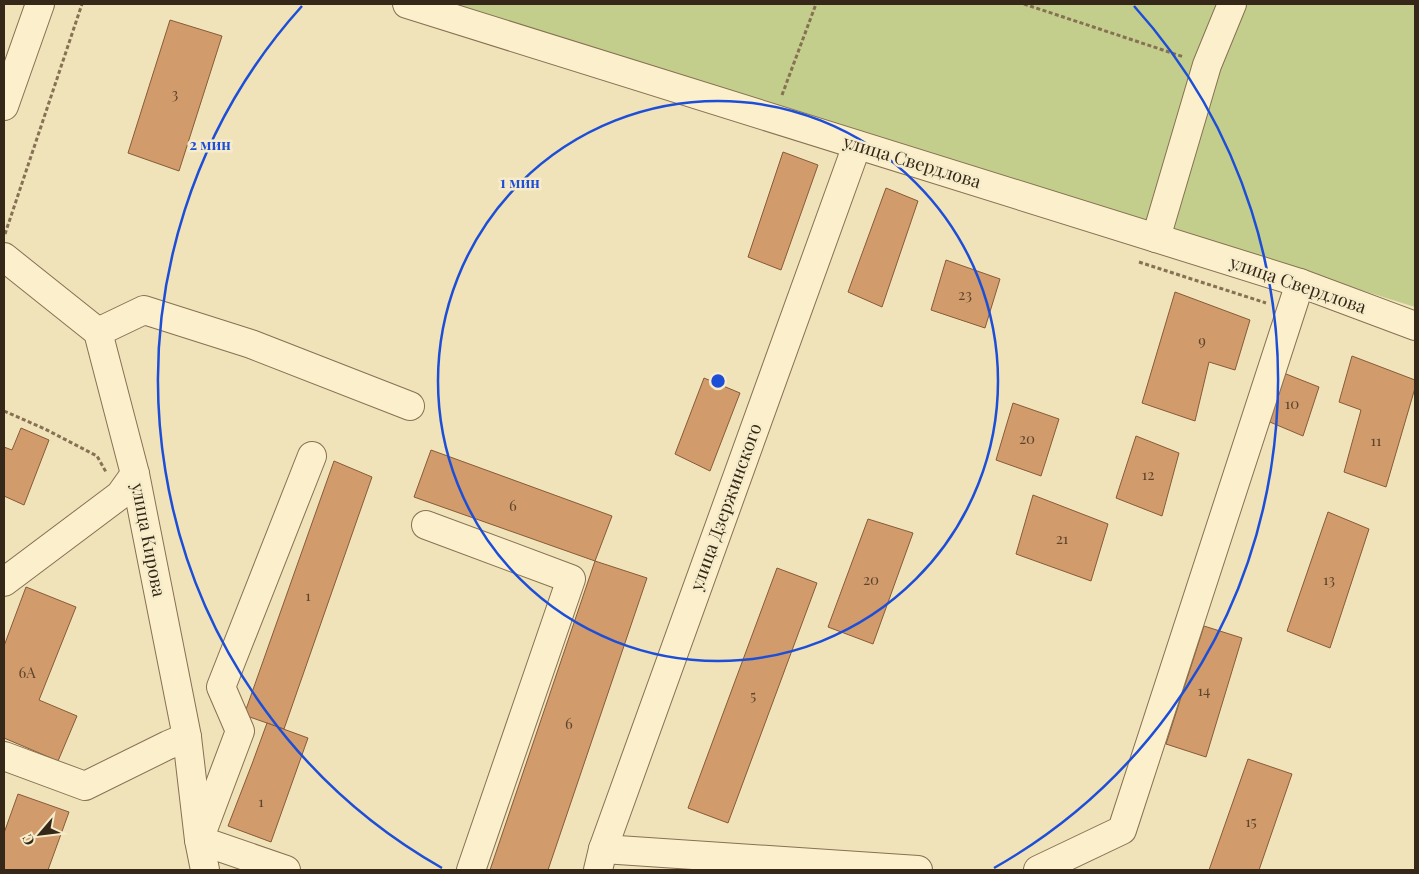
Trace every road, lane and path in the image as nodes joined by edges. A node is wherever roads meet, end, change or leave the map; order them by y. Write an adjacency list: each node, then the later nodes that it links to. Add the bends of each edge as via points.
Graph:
1 (40, 4): 8 (street)
2 (82, 4): 11 (path)
3 (407, 4): 9 (street, улица Свердлова)
4 (816, 4): 9 (path)
5 (1024, 4): 7 (path)
6 (1232, 4): 7 (street)
7 (1207, 65): 12 (street)
8 (4, 106)
9 (774, 119): 10 (street, улица Свердлова)
10 (857, 145): 12 (street, улица Свердлова); 26 (street, улица Дзержинского)
11 (4, 237)
12 (1156, 238): 14 (street, улица Свердлова)
13 (4, 257): 16 (street)
14 (1300, 283): 15 (street, улица Свердлова); 31 (street, via 1122,830)
15 (1415, 326)
16 (98, 332): 17 (street, via 144,310 252,344); 20 (street, улица Кирова)
17 (410, 406)
18 (4, 411): 20 (path, via 97,456)
19 (312, 456): 25 (street, via 221,687 240,731)
20 (127, 485): 22 (street); 23 (street, улица Кирова)
21 (426, 526): 29 (street, via 571,579)
22 (4, 582)
23 (187, 737): 24 (street, via 84,786); 25 (street, улица Кирова)
24 (4, 756)
25 (199, 840): 27 (street, улица Кирова); 28 (street)
26 (601, 859): 30 (street)
27 (205, 870)
28 (286, 870)
29 (471, 870)
30 (918, 870)
31 (1038, 870)

